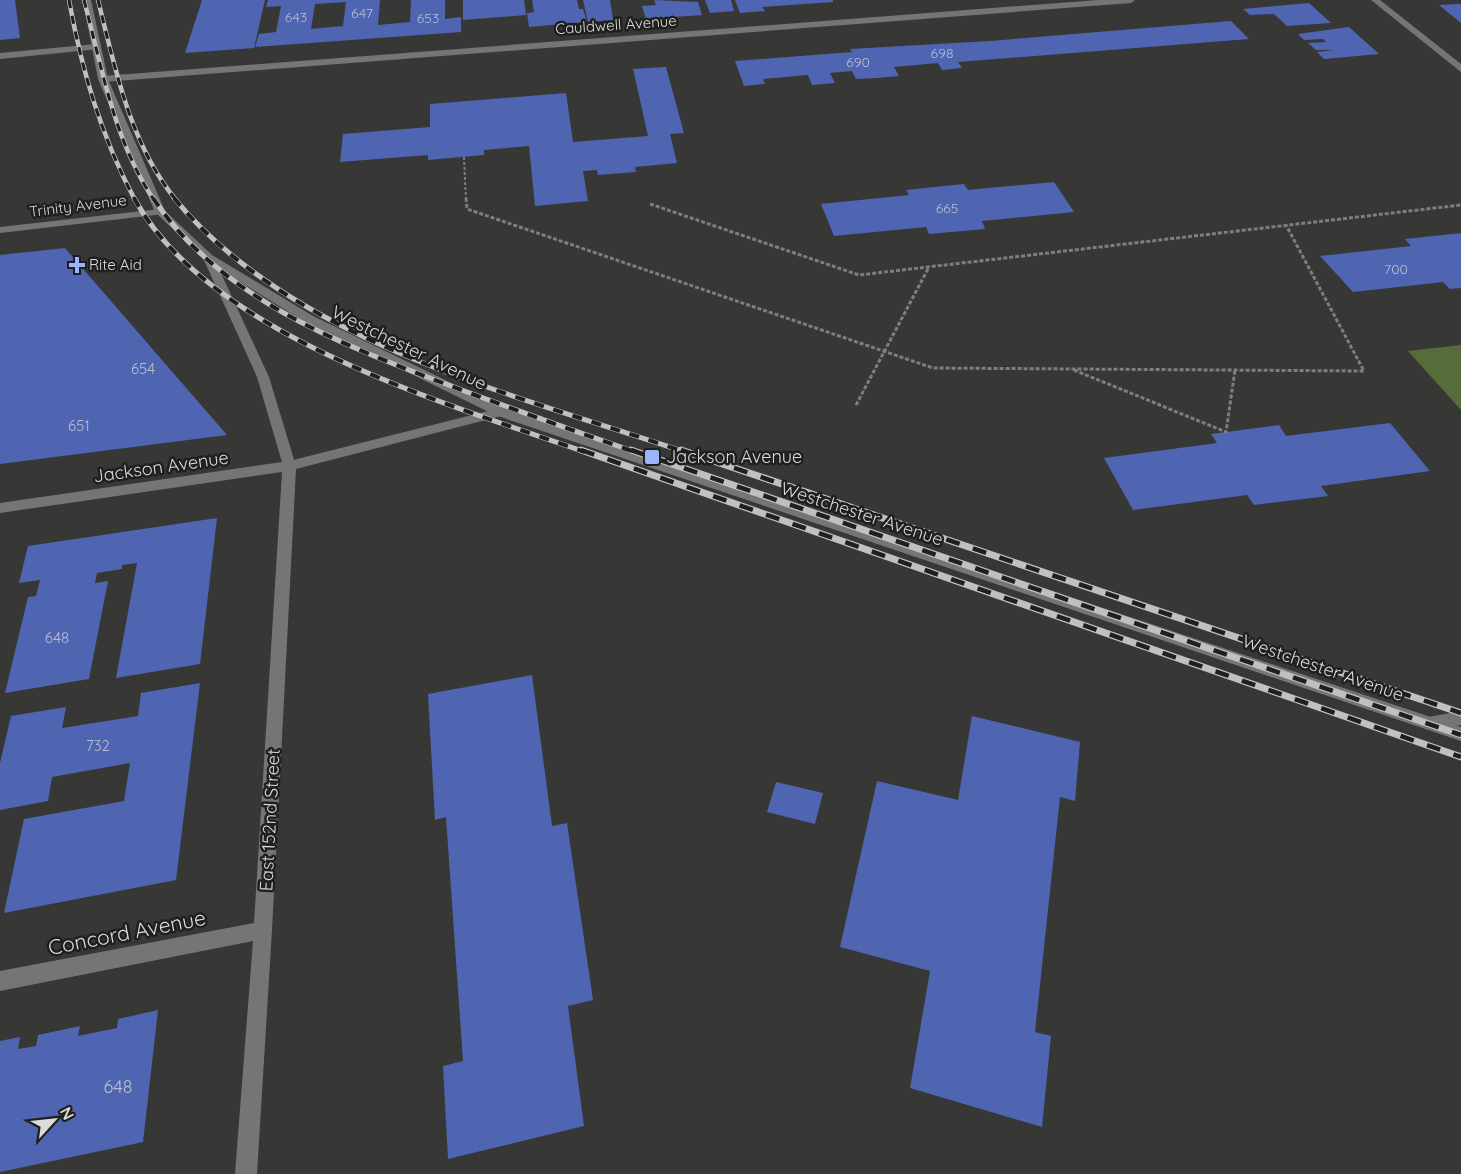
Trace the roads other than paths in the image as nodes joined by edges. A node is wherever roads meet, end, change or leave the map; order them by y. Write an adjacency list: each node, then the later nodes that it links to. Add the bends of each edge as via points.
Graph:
1 (87, 0): 4 (street, Westchester Avenue)
2 (1131, 0): 7 (street, Cauldwell Avenue)
3 (1375, 0): 6 (street)
4 (96, 47): 5 (street); 7 (street, Westchester Avenue)
5 (0, 56)
6 (1461, 69)
7 (103, 79): 8 (street, Westchester Avenue)
8 (160, 212): 9 (street, Trinity Avenue); 10 (street, Westchester Avenue)
9 (0, 230)
10 (208, 257): 11 (street, Westchester Avenue, via 309,319); 12 (street, East 152nd Street, via 263,377)
11 (500, 412): 12 (street, Jackson Avenue); 15 (street, Westchester Avenue)
12 (289, 466): 13 (street, Jackson Avenue); 17 (street, East 152nd Street)
13 (0, 508)
14 (1461, 718): 15 (street)
15 (1429, 723): 16 (street, Westchester Avenue)
16 (1461, 734)
17 (263, 930): 18 (street, Concord Avenue); 19 (street, East 152nd Street)
18 (0, 981)
19 (246, 1174)

